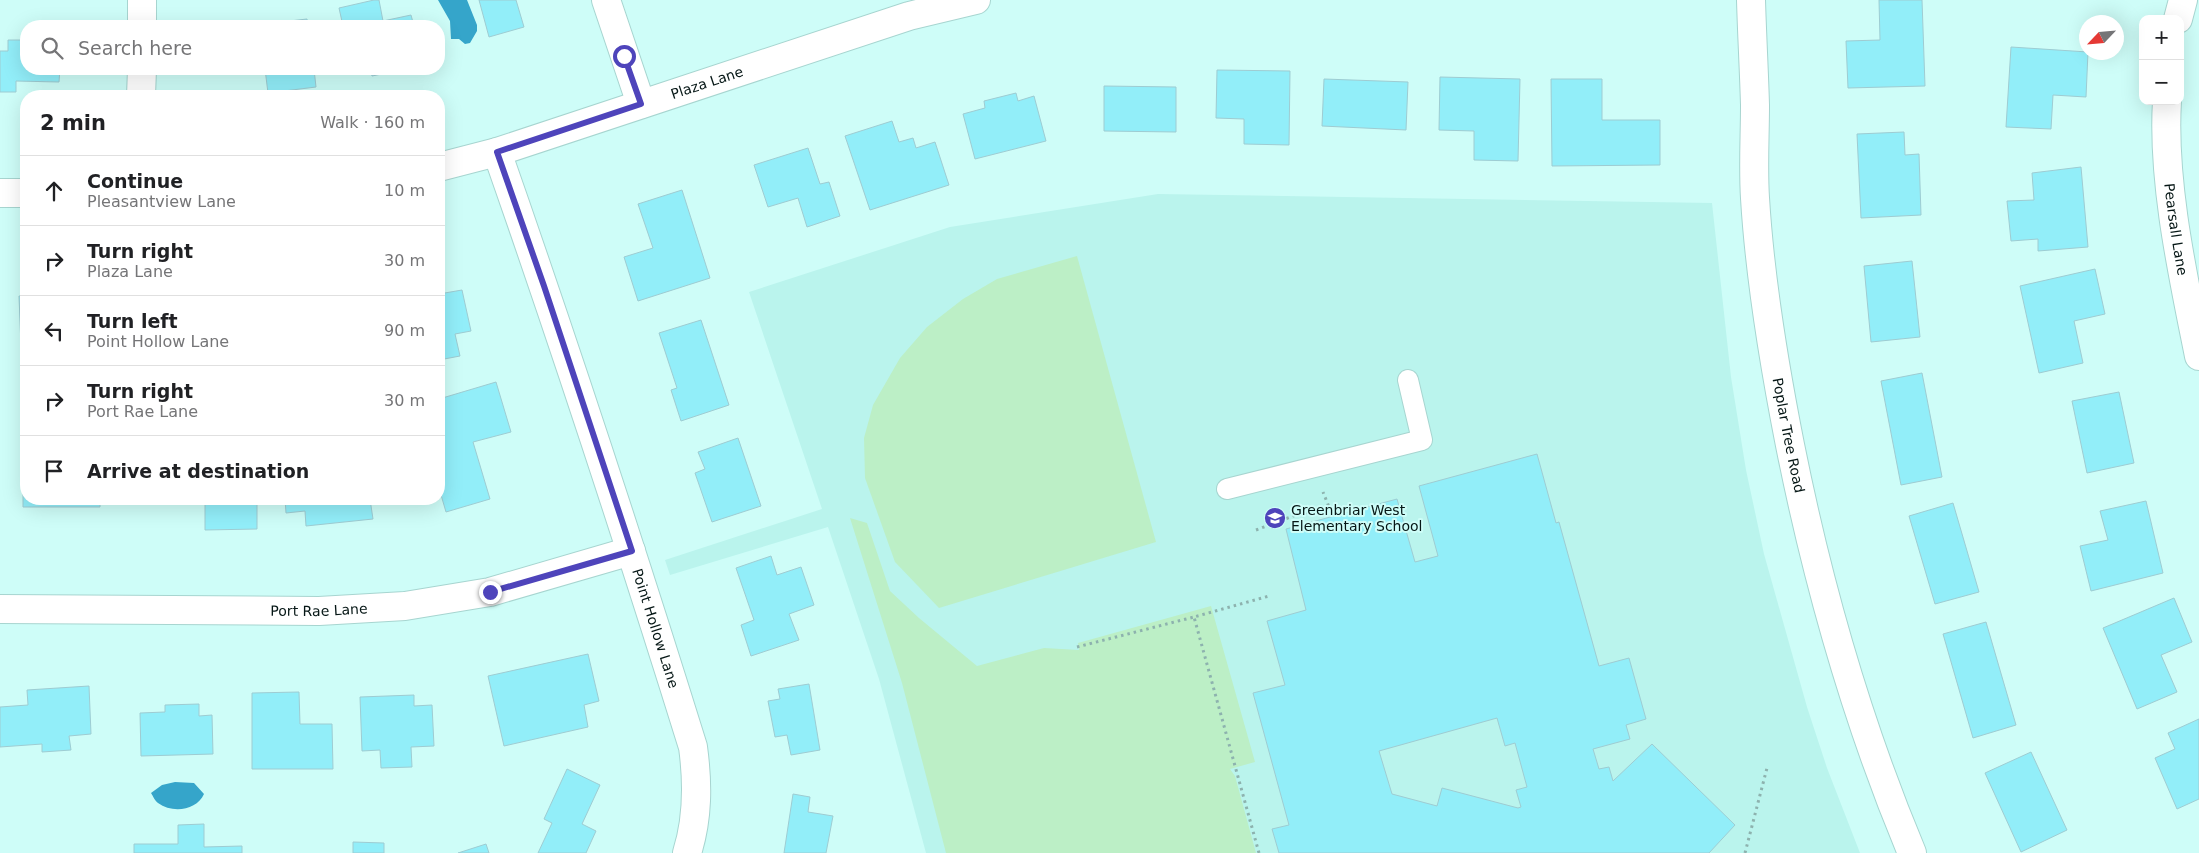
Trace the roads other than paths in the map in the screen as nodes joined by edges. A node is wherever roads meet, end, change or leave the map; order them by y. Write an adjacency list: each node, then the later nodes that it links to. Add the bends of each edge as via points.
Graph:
1 (142, 0): 7 (street)
2 (606, 0): 10 (street)
3 (976, 0): 10 (street, Plaza Lane, via 909,16)
4 (1751, 0): 22 (street, Poplar Tree Road, via 1755,197 1781,401 1827,608 1882,778)
5 (2183, 0): 6 (street)
6 (2179, 15)
7 (142, 20)
8 (142, 75): 9 (street)
9 (141, 90)
10 (641, 104): 12 (street, Plaza Lane)
11 (2167, 105): 16 (street, Pearsall Lane, via 2171,185 2181,265)
12 (497, 152): 13 (street, Plaza Lane); 19 (street, Point Hollow Lane)
13 (445, 165)
14 (0, 193): 15 (street)
15 (20, 193)
16 (2199, 356)
17 (1408, 380): 18 (lane, via 1422,440)
18 (1227, 490)
19 (632, 551): 20 (street, Port Rae Lane, via 490,592 405,606 319,611); 21 (street, Point Hollow Lane, via 694,747 696,808)
20 (0, 609)
21 (687, 853)
22 (1912, 853)

